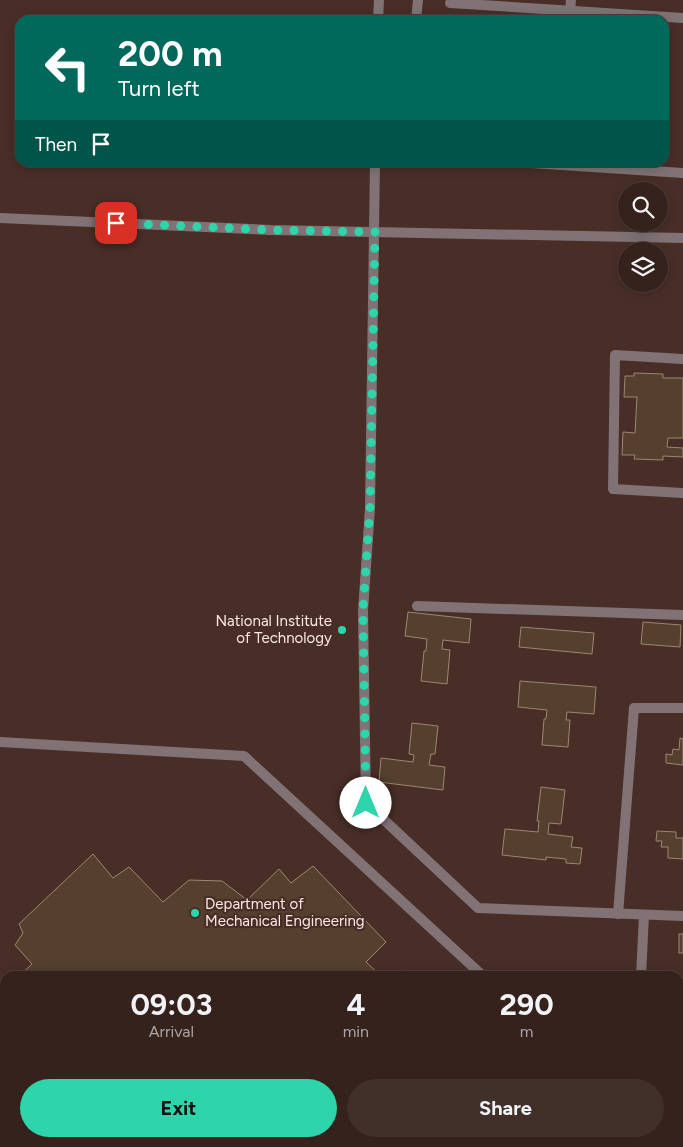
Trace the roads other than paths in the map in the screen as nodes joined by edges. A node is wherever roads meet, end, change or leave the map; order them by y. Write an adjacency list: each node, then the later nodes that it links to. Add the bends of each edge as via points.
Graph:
1 (379, 0): 6 (street)
2 (418, 0): 7 (street)
3 (571, 0): 5 (street)
4 (450, 3): 5 (street)
5 (570, 11): 8 (street)
6 (378, 15)
7 (416, 15)
8 (635, 15)
9 (669, 17): 10 (street)
10 (683, 18)
11 (375, 167): 15 (street)
12 (586, 167): 13 (street)
13 (683, 174)
14 (0, 218): 15 (street)
15 (375, 232): 16 (street); 23 (street, via 370,508 363,610 366,803 478,908)
16 (683, 238)
17 (683, 359): 18 (street, via 615,355 613,489)
18 (683, 493)
19 (417, 606): 20 (street)
20 (683, 615)
21 (683, 708): 23 (street, via 634,708)
22 (0, 742): 26 (street, via 244,756)
23 (618, 914): 24 (street)
24 (644, 915): 25 (street); 27 (street)
25 (683, 916)
26 (477, 971)
27 (641, 971)

